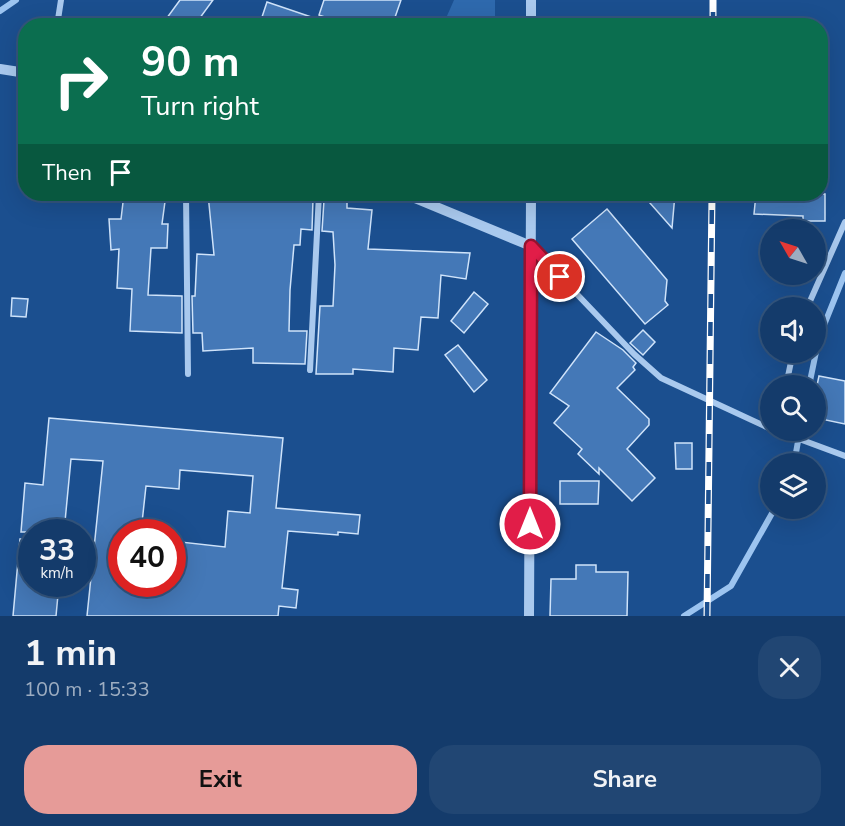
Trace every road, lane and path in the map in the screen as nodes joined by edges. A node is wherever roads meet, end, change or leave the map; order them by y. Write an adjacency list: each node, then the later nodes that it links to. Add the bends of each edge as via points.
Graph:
1 (61, 0): 3 (street)
2 (531, 0): 4 (street)
3 (58, 18)
4 (531, 18)
5 (0, 69): 6 (street)
6 (18, 72)
7 (186, 201): 15 (street)
8 (319, 201): 14 (street)
9 (422, 201): 12 (street)
10 (531, 201): 12 (street)
11 (845, 222): 13 (street)
12 (531, 246): 16 (street, via 661,378); 19 (street)
13 (812, 297)
14 (309, 370)
15 (188, 374)
16 (760, 423)
17 (805, 441): 18 (street)
18 (845, 456)
19 (529, 616)

